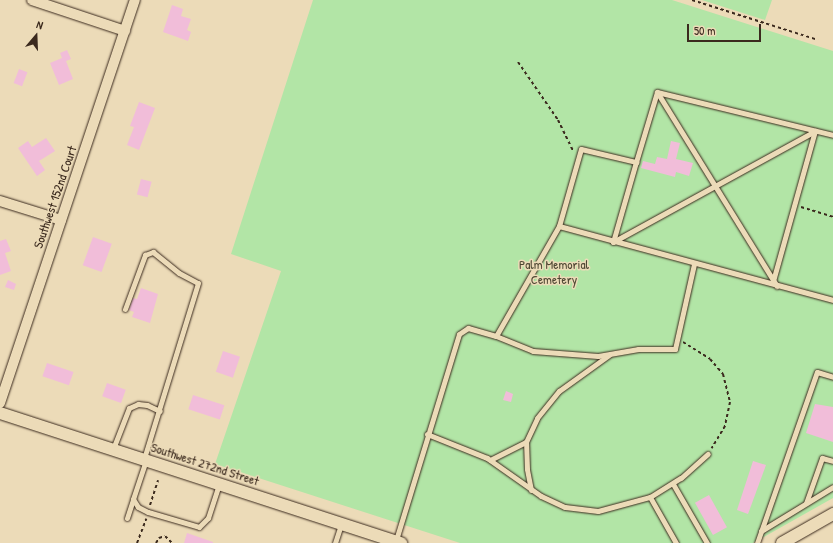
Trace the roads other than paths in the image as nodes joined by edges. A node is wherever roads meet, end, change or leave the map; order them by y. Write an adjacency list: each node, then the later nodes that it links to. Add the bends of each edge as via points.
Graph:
1 (32, 0): 3 (street)
2 (135, 0): 3 (street, Southwest 152nd Court)
3 (125, 31): 10 (street, Southwest 152nd Court)
4 (657, 92): 5 (lane); 7 (lane); 8 (lane)
5 (815, 131): 6 (lane); 8 (lane); 14 (lane)
6 (833, 135)
7 (636, 162): 11 (lane, via 581,149); 12 (lane)
8 (716, 185): 12 (lane); 14 (lane)
9 (0, 201): 10 (street)
10 (61, 220): 20 (street, Southwest 152nd Court)
11 (559, 226): 12 (lane); 17 (lane)
12 (613, 242): 13 (lane)
13 (694, 264): 14 (lane); 18 (lane, via 675,349 638,349)
14 (774, 283): 15 (lane)
15 (833, 300)
16 (125, 308): 21 (lane, via 145,255 152,252 179,273 198,283)
17 (496, 336): 18 (lane, via 533,351 598,356); 23 (lane, via 468,328 459,334)
18 (612, 353): 24 (lane, via 558,392 537,418)
19 (833, 377): 40 (lane, via 817,372)
20 (0, 403)
21 (160, 411): 25 (lane, via 138,404 129,408); 27 (lane)
22 (0, 413): 25 (street, Southwest 272nd Street)
23 (427, 434): 28 (lane); 41 (lane)
24 (526, 442): 28 (lane); 33 (lane)
25 (113, 449): 27 (street, Southwest 272nd Street)
26 (708, 454): 31 (lane)
27 (145, 459): 30 (street, Southwest 272nd Street); 35 (lane)
28 (490, 460): 33 (lane)
29 (833, 461): 36 (lane, via 822,458)
30 (220, 484): 35 (lane, via 208,518 199,527 148,512 138,507); 39 (street, Southwest 272nd Street)
31 (673, 484): 34 (lane); 44 (lane)
32 (833, 487): 36 (lane)
33 (531, 490): 34 (lane, via 565,507 598,511)
34 (650, 496): 43 (lane)
35 (133, 500): 38 (lane)
36 (806, 503): 40 (lane)
37 (833, 514): 46 (street)
38 (127, 518)
39 (341, 524): 41 (street, Southwest 272nd Street); 42 (lane)
40 (761, 531): 45 (lane)
41 (398, 542)
42 (335, 543)
43 (676, 543)
44 (707, 543)
45 (757, 543)
46 (782, 543)

